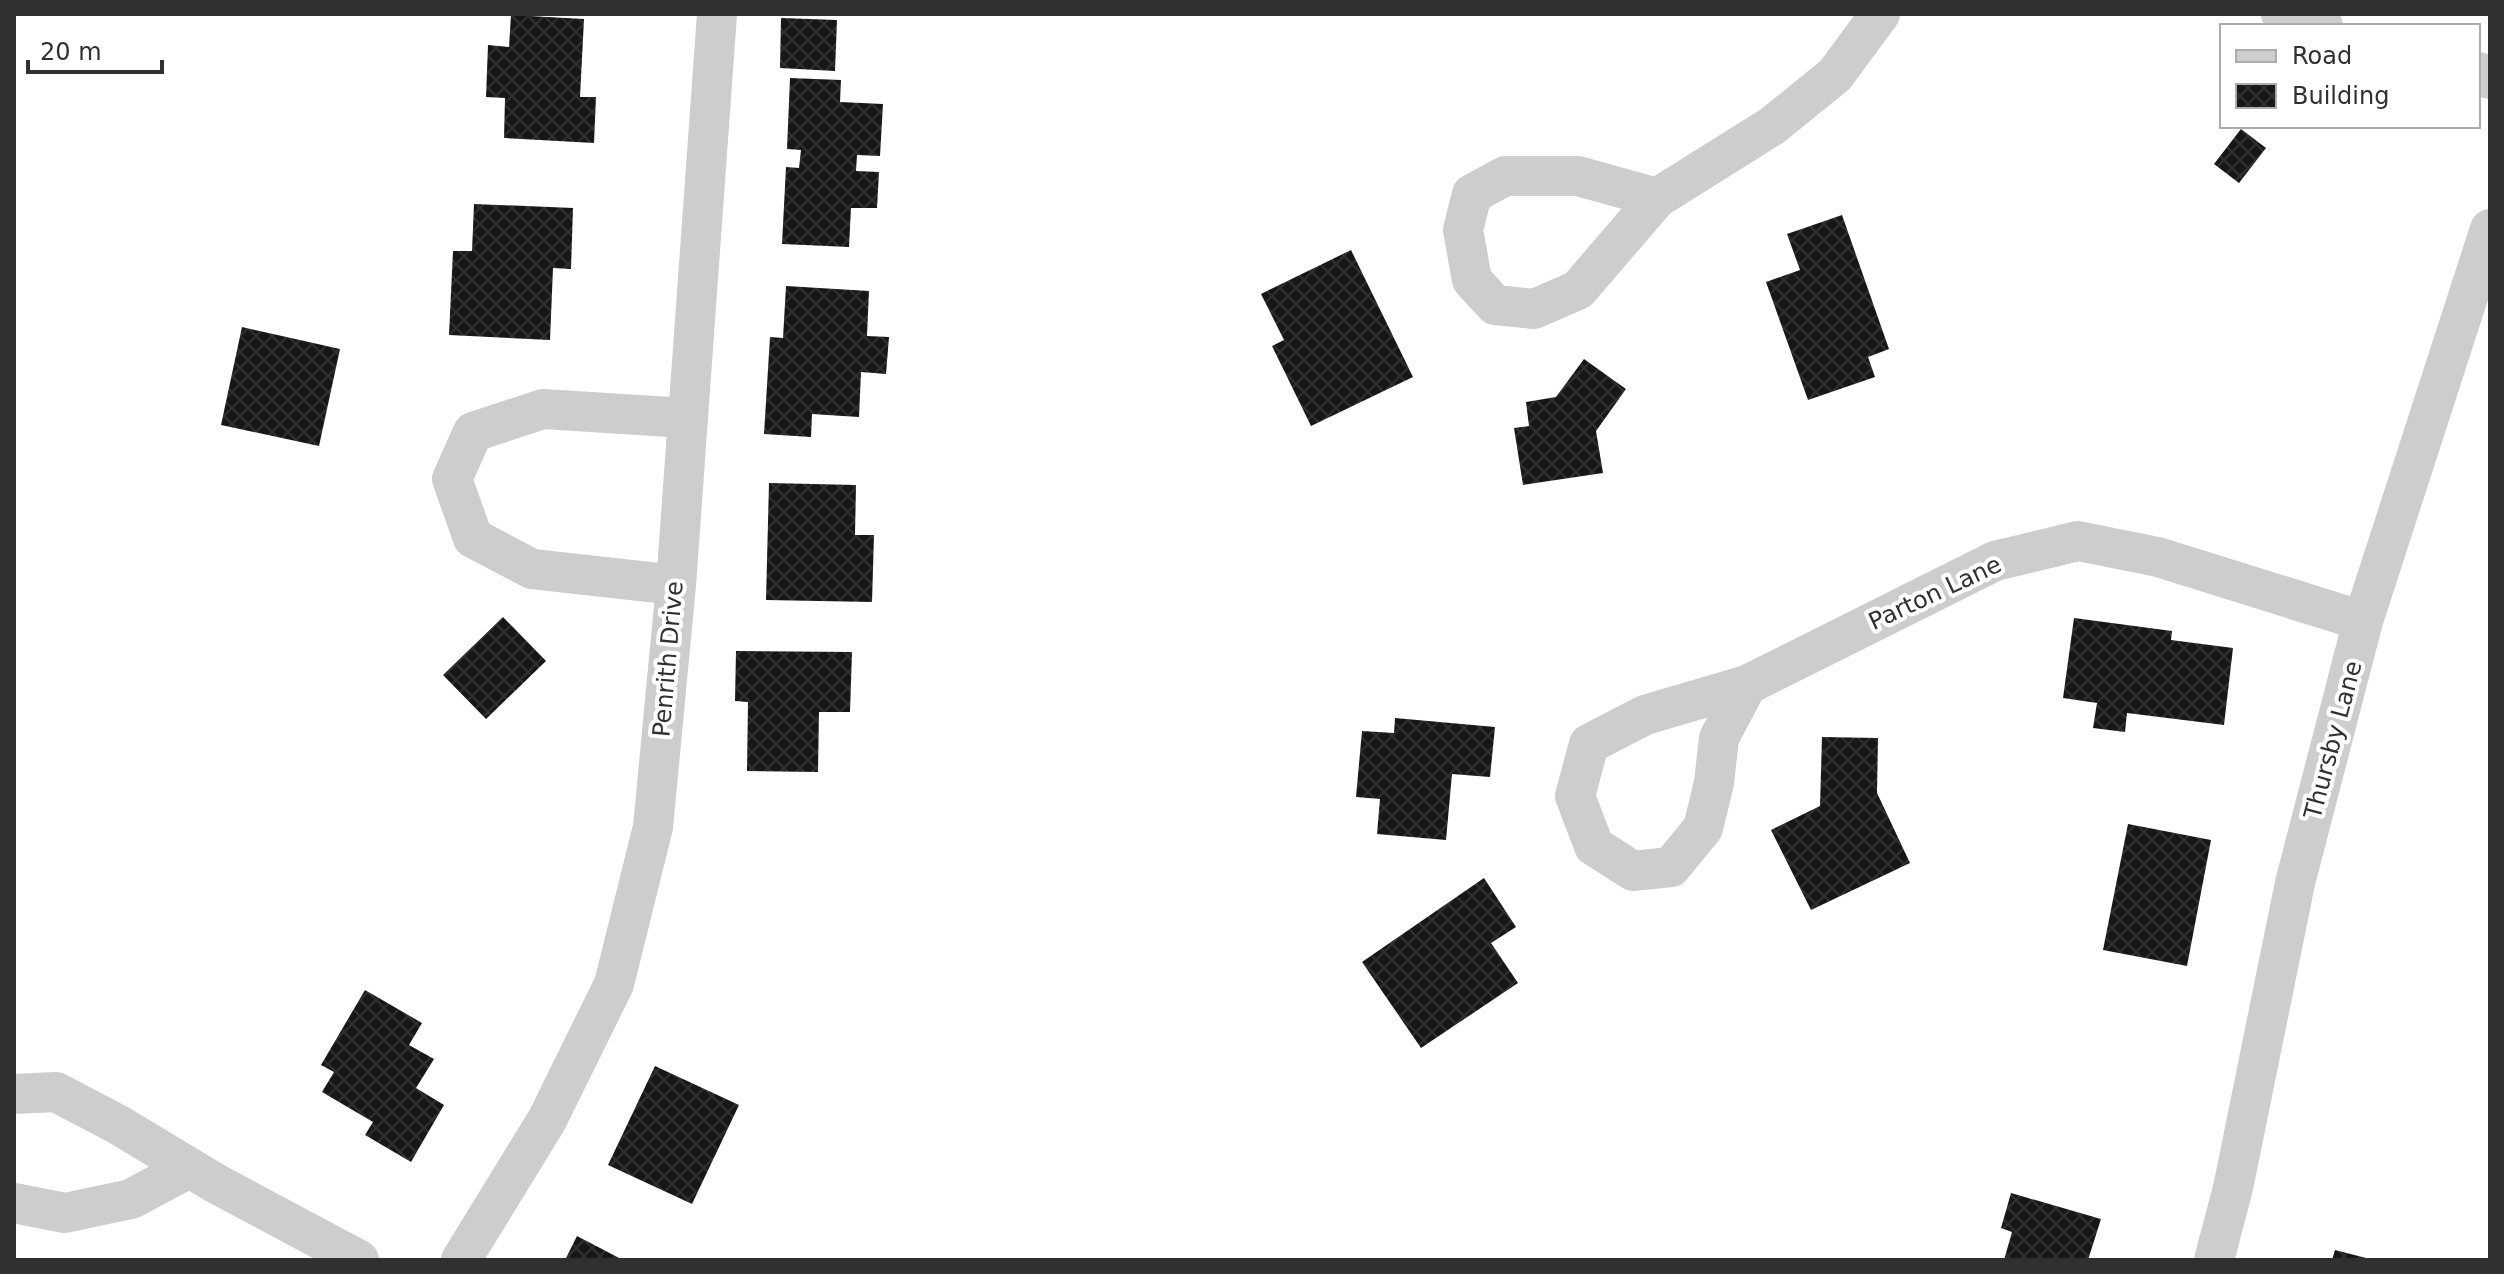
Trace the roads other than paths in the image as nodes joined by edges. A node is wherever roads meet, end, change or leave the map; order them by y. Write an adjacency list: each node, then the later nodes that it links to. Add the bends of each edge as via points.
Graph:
1 (717, 14): 7 (street, Penrith Drive)
2 (1880, 14): 5 (street, via 1835,75 1772,126)
3 (2283, 14): 4 (street)
4 (2315, 24)
5 (1657, 198): 5 (street, via 1578,176 1505,176 1472,194 1463,230 1472,280 1495,305 1534,309 1578,290)
6 (2490, 229): 9 (street, Thursby Lane)
7 (686, 418): 8 (street, Penrith Drive); 8 (street, via 543,409 473,432 452,479 473,538 532,569)
8 (676, 585): 15 (street, Penrith Drive, via 653,827 614,984 547,1120)
9 (2363, 621): 10 (street, Parton Lane, via 2158,557 2078,541 1995,561); 16 (street, Thursby Lane, via 2295,883)
10 (1747, 685): 10 (street, Parton Lane, via 1645,715 1589,744 1575,796 1594,846 1633,871 1671,867 1703,828 1719,738)
11 (14, 1094): 12 (street, via 56,1092)
12 (189, 1168): 13 (street, via 131,1199 65,1213); 14 (street)
13 (14, 1203)
14 (359, 1260)
15 (461, 1260)
16 (2214, 1260)

